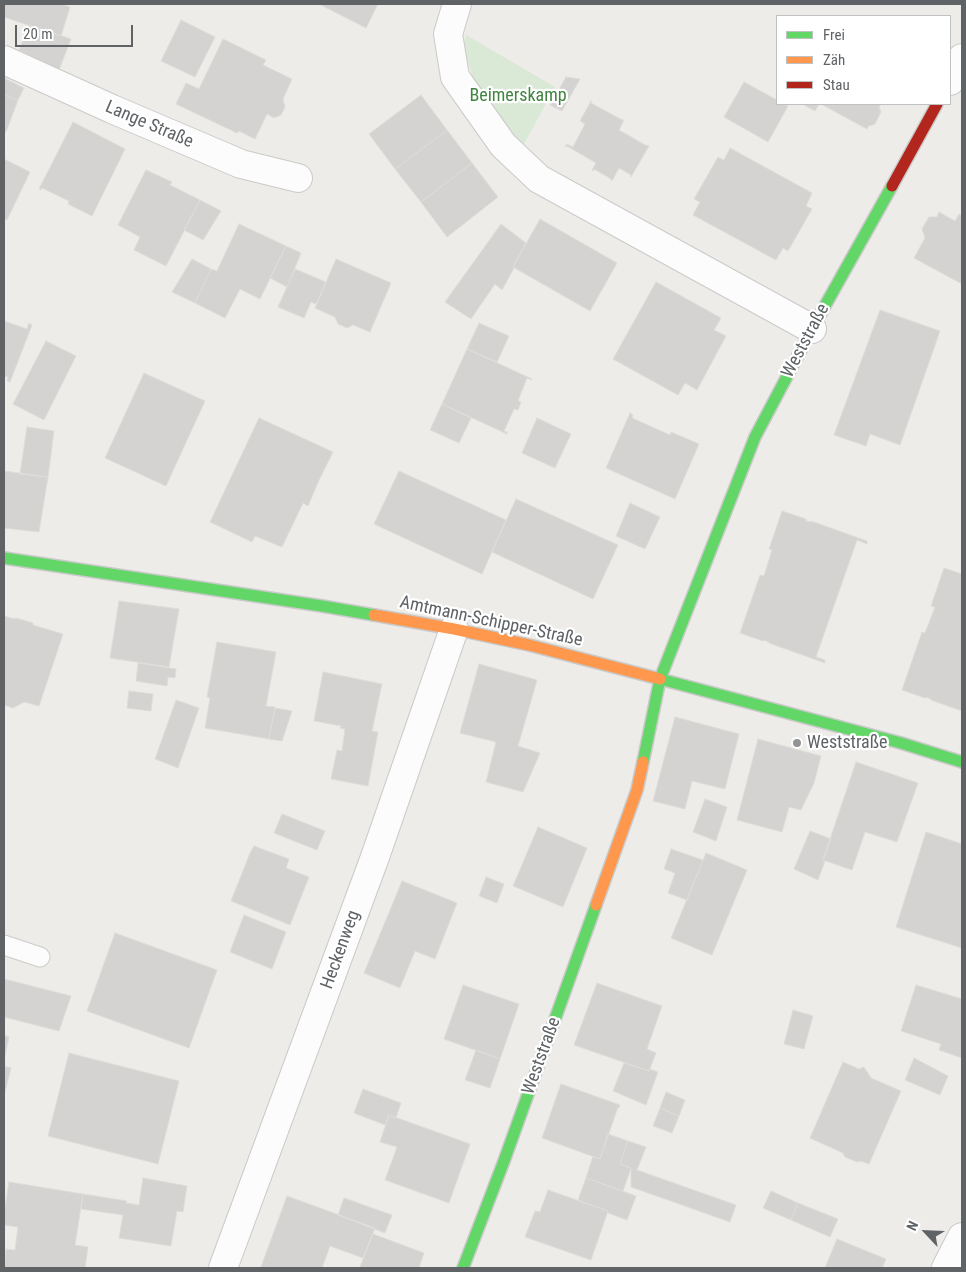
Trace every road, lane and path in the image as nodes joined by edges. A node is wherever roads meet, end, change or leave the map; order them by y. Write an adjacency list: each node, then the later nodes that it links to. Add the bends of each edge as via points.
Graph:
1 (457, 4): 7 (street, via 448,34 455,77 503,145 539,179)
2 (962, 58): 4 (street)
3 (4, 60): 6 (street, Lange Straße, via 241,164)
4 (951, 79)
5 (936, 105): 7 (street, Weststraße)
6 (298, 178)
7 (812, 329): 10 (street, Weststraße, via 755,437)
8 (4, 558): 9 (street, Amtmann-Schipper-Straße)
9 (454, 629): 10 (street, Amtmann-Schipper-Straße); 15 (street, Heckenweg, via 375,857)
10 (660, 679): 11 (street, Amtmann-Schipper-Straße); 16 (street, Weststraße, via 637,790)
11 (962, 762)
12 (4, 945): 13 (lane)
13 (40, 957)
14 (962, 1237): 17 (street)
15 (223, 1268)
16 (463, 1268)
17 (946, 1268)

